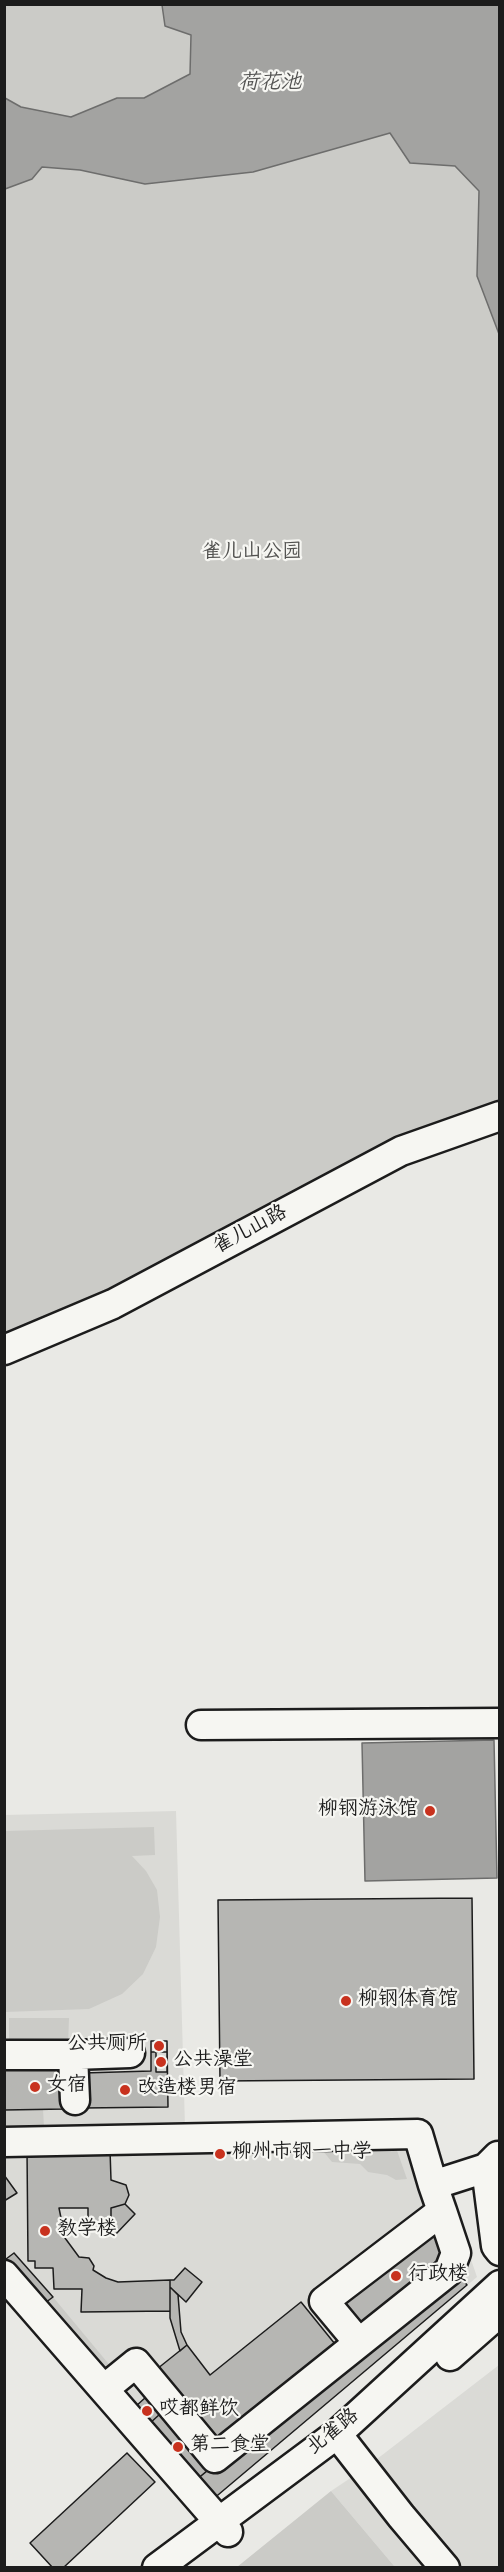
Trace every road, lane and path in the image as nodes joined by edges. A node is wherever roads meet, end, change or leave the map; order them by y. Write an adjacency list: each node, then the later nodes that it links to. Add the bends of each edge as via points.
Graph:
1 (500, 1116): 2 (street, 雀儿山路, via 401,1151 113,1305)
2 (4, 1350)
3 (500, 1724): 4 (street)
4 (201, 1725)
5 (130, 2053): 7 (street)
6 (4, 2055): 7 (street)
7 (73, 2055): 8 (street)
8 (75, 2100)
9 (4, 2142): 11 (street, via 418,2134)
10 (493, 2161): 11 (street); 13 (street, via 496,2246)
11 (433, 2184): 12 (street)
12 (442, 2211): 17 (street, via 456,2253 449,2271); 17 (street, via 324,2301)
13 (500, 2251)
14 (4, 2275): 18 (street)
15 (500, 2285): 19 (street, 北雀路)
16 (500, 2312): 19 (street, 北雀路)
17 (359, 2343): 18 (street, via 215,2458 136,2363)
18 (104, 2389): 20 (street)
19 (342, 2441): 20 (street, 北雀路); 23 (street)
20 (223, 2527): 21 (street, 北雀路); 22 (street, 北雀路)
21 (157, 2568)
22 (183, 2568)
23 (446, 2568)

